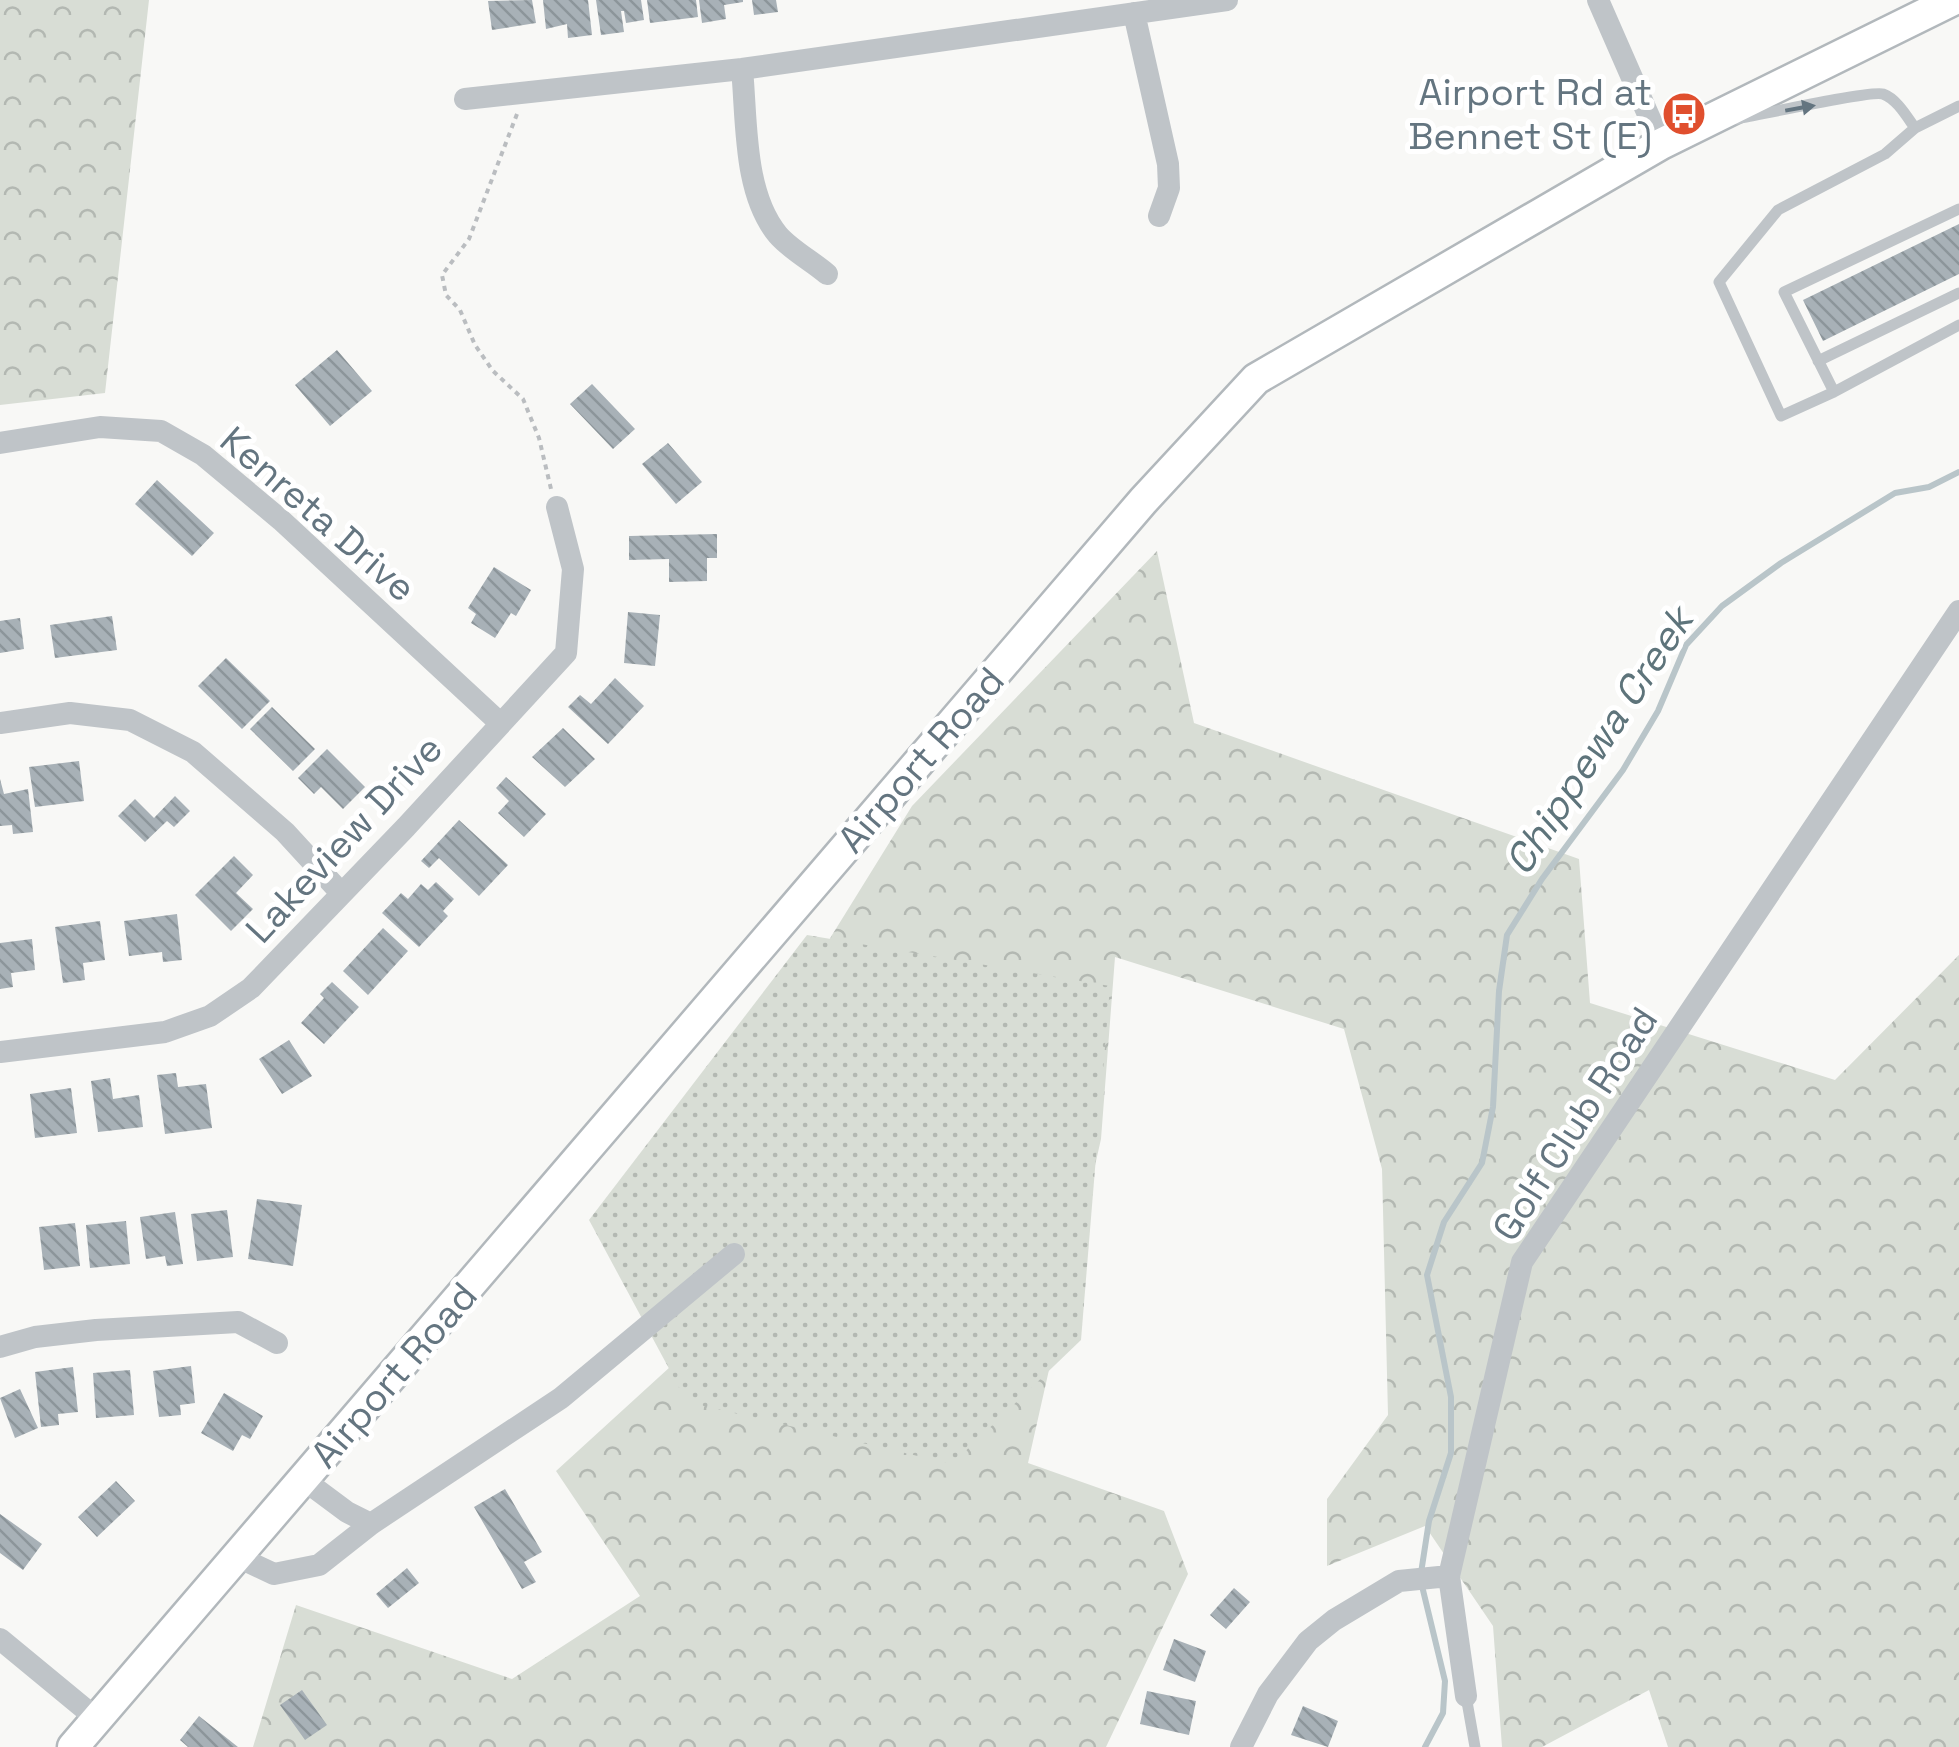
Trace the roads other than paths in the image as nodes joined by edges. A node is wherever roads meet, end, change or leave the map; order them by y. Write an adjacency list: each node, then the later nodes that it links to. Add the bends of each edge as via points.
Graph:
1 (1227, 0): 4 (street)
2 (1598, 0): 10 (street)
3 (1952, 0): 8 (main road, Airport Road)
4 (1134, 14): 5 (street); 12 (street, via 1168,164)
5 (742, 69): 6 (street); 13 (street, via 753,178 763,206 778,234)
6 (466, 99)
7 (1959, 106): 9 (lane)
8 (1704, 124): 9 (lane, one-way to 9, via 1883,94); 10 (main road, Airport Road)
9 (1915, 128): 17 (lane, via 1885,154 1778,210 1719,282 1781,416)
10 (1662, 144): 28 (main road, Airport Road, via 1256,379 1143,501)
11 (1959, 209): 16 (lane, via 1784,292)
12 (1159, 216)
13 (828, 274)
14 (1959, 293): 16 (lane)
15 (1959, 325): 17 (lane)
16 (1818, 360): 17 (lane)
17 (1834, 392)
18 (0, 442): 22 (street, Kenreta Drive, via 100,427 161,432 203,454)
19 (557, 507): 22 (street, Lakeview Drive, via 573,569 566,653)
20 (1959, 610): 31 (street, Golf Club Road, via 1522,1262)
21 (0, 723): 23 (street, via 70,713 130,720 193,752 285,832)
22 (500, 723): 23 (street, Lakeview Drive)
23 (341, 892): 24 (street, Lakeview Drive, via 251,988 210,1016 165,1032)
24 (0, 1052)
25 (734, 1254): 29 (street, via 561,1398)
26 (276, 1343): 27 (street, via 238,1322 96,1330)
27 (0, 1348)
28 (304, 1480): 29 (street); 30 (main road, Airport Road)
29 (371, 1524): 30 (street, via 318,1565 274,1574)
30 (238, 1557): 34 (main road, Airport Road)
31 (1439, 1576): 33 (street, Golf Club Road); 36 (street, via 1399,1580 1308,1641 1268,1694)
32 (0, 1639): 34 (street)
33 (1466, 1696): 37 (lane, Golf Club Road)
34 (98, 1718): 35 (main road, Airport Road)
35 (73, 1747)
36 (1241, 1747)
37 (1475, 1747)

